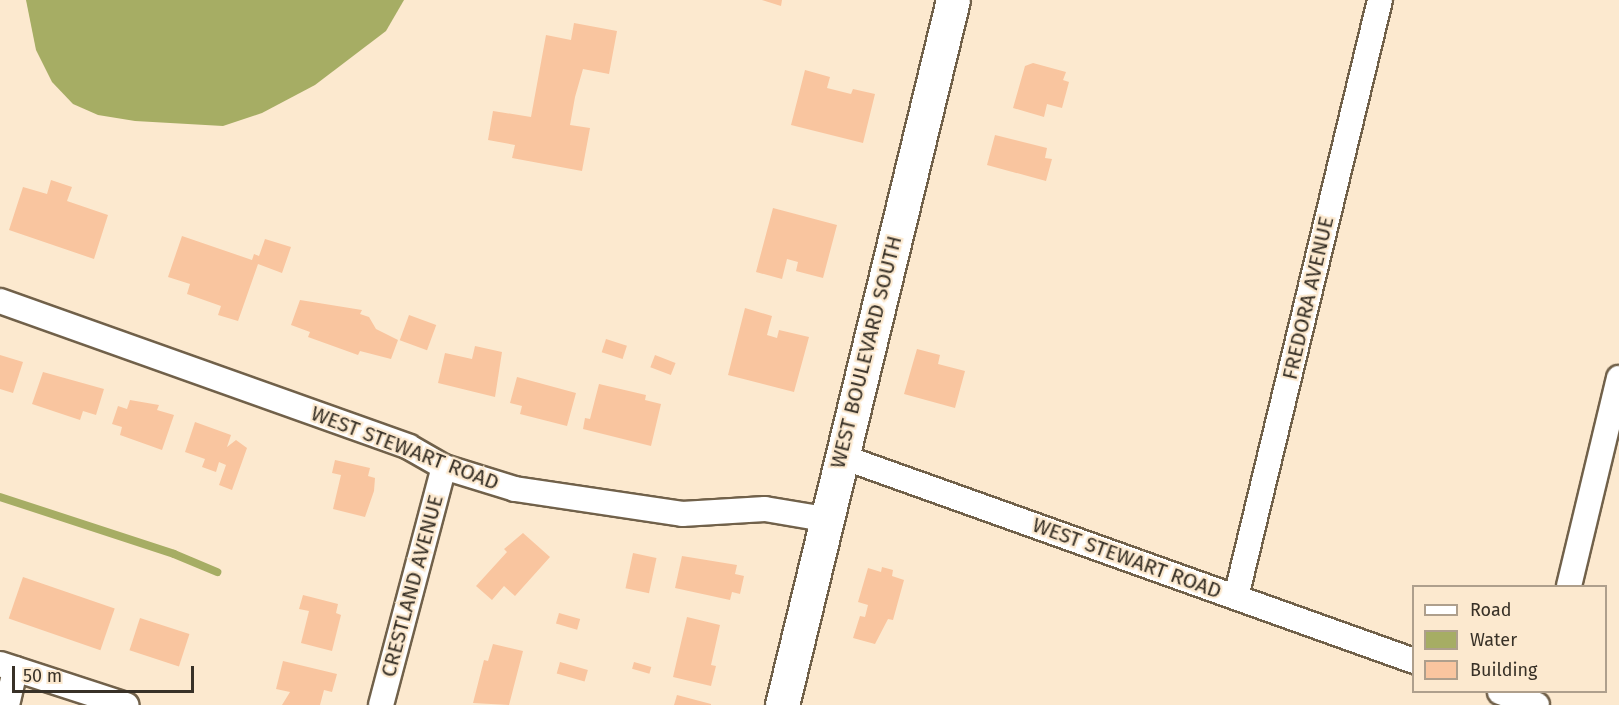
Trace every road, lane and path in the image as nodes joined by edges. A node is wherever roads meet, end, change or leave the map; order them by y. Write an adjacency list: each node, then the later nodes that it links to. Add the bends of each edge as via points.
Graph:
1 (953, 0): 5 (main road, WEST BOULEVARD SOUTH)
2 (1380, 0): 9 (street, FREDORA AVENUE)
3 (0, 301): 6 (street, WEST STEWART ROAD, via 409,447)
4 (1619, 378): 8 (street)
5 (840, 456): 7 (main road, WEST BOULEVARD SOUTH); 9 (street, WEST STEWART ROAD)
6 (444, 467): 7 (street, WEST STEWART ROAD, via 515,489 599,504 682,514 765,509); 15 (street, CRESTLAND AVENUE)
7 (825, 519): 16 (main road, WEST BOULEVARD SOUTH)
8 (1569, 585)
9 (1236, 597): 10 (street, WEST STEWART ROAD)
10 (1412, 661)
11 (8, 667): 13 (street); 14 (street)
12 (1503, 693): 17 (street)
13 (7, 705)
14 (126, 705)
15 (381, 705)
16 (782, 705)
17 (1539, 705)

